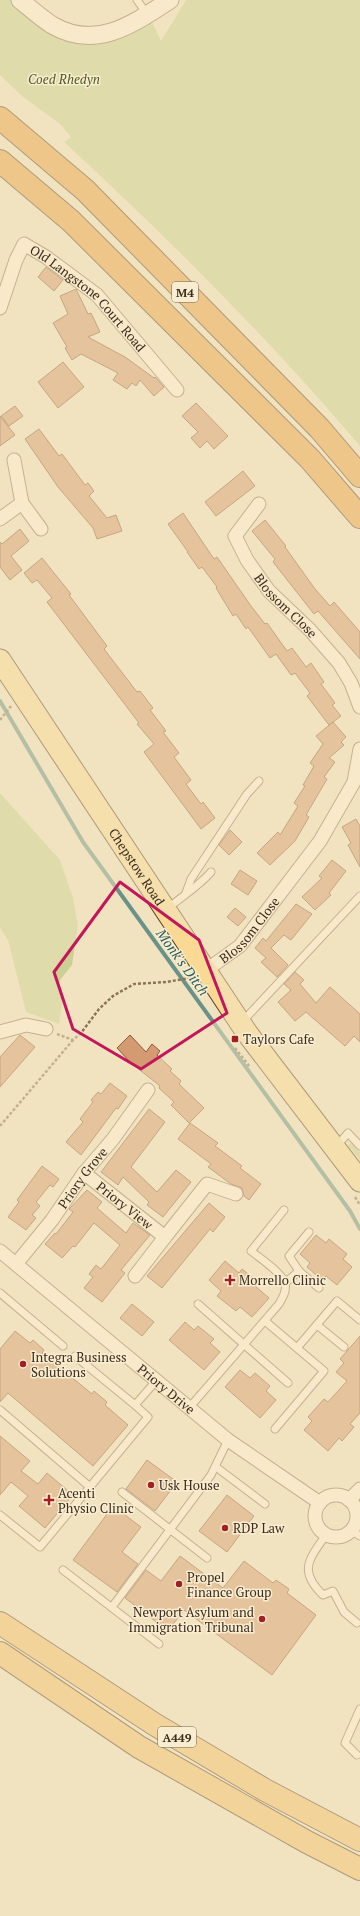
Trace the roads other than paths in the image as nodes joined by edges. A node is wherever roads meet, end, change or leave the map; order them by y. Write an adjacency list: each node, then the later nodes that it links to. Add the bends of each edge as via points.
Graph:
1 (20, 0): 4 (street, via 51,24 67,32 86,36 102,35 131,25)
2 (137, 0): 4 (lane)
3 (170, 0): 4 (street)
4 (148, 14)
5 (0, 118): 10 (highway, M4, via 85,190 320,429)
6 (0, 160): 13 (highway, M4, via 71,221 310,459)
7 (0, 308): 8 (street, Old Langstone Court Road, via 24,244 97,295)
8 (177, 390)
9 (14, 460): 11 (street)
10 (360, 476)
11 (22, 503): 14 (street); 15 (street)
12 (259, 504): 17 (street, Blossom Close, via 235,536 247,560 269,591 310,630 339,663 352,683)
13 (360, 517)
14 (0, 519)
15 (41, 529)
16 (0, 660): 24 (main road, Chepstow Road)
17 (360, 707)
18 (360, 749): 20 (street, Blossom Close)
19 (259, 781): 22 (lane, via 240,804 191,879)
20 (357, 781): 25 (street, Blossom Close, via 320,841 259,923 240,946)
21 (211, 872): 22 (lane)
22 (186, 893): 24 (lane)
23 (360, 896): 26 (lane)
24 (165, 911): 25 (main road, Chepstow Road)
25 (198, 974): 26 (main road, Chepstow Road)
26 (241, 1024): 31 (main road, Chepstow Road)
27 (46, 1029): 28 (street, via 26,1025)
28 (0, 1032)
29 (148, 1090): 32 (street, Priory Grove, via 113,1139)
30 (360, 1146): 31 (lane, via 348,1133)
31 (335, 1148): 33 (main road, Chepstow Road)
32 (84, 1173): 37 (street, Priory View); 39 (street, Priory Grove, via 52,1220)
33 (360, 1180)
34 (236, 1194): 37 (street, Priory View, via 207,1184)
35 (284, 1210): 42 (lane, via 251,1251 279,1274)
36 (309, 1232): 40 (lane, via 289,1256)
37 (165, 1237): 41 (street, Priory View)
38 (0, 1251): 39 (street, Priory Drive)
39 (16, 1264): 54 (street, Priory Drive)
40 (299, 1271): 42 (lane); 43 (lane)
41 (135, 1276)
42 (285, 1283): 47 (lane, via 282,1299)
43 (319, 1288)
44 (0, 1293): 50 (lane)
45 (198, 1304): 49 (lane)
46 (360, 1320): 48 (lane, via 338,1301)
47 (265, 1321): 49 (lane); 52 (lane)
48 (317, 1325): 51 (lane); 52 (lane)
49 (245, 1344): 55 (lane); 57 (lane)
50 (63, 1346)
51 (344, 1347)
52 (297, 1348): 59 (lane, via 324,1371)
53 (75, 1356): 56 (lane)
54 (156, 1381): 56 (lane); 57 (street, Priory Drive)
55 (288, 1383)
56 (134, 1405): 62 (lane, via 148,1417)
57 (189, 1408): 60 (street, Priory Drive)
58 (0, 1410): 62 (lane)
59 (276, 1430)
60 (228, 1440): 61 (lane); 66 (street, Priory Drive)
61 (216, 1467): 67 (lane); 69 (lane)
62 (90, 1486): 68 (lane, via 40,1547)
63 (360, 1489): 65 (street)
64 (122, 1492): 69 (lane)
65 (349, 1500): 66 (street, via 344,1496 331,1496); 70 (street, via 357,1511)
66 (320, 1503): 71 (street, via 316,1508 315,1521)
67 (266, 1504)
68 (0, 1514)
69 (170, 1530): 72 (lane); 74 (lane)
70 (356, 1534): 71 (street, via 340,1538)
71 (326, 1535): 76 (lane, via 310,1558 308,1570 312,1585 323,1596 333,1591 344,1612)
72 (207, 1558)
73 (63, 1570): 74 (lane)
74 (112, 1607): 77 (lane)
75 (0, 1623): 81 (highway, A449, via 180,1739 265,1790)
76 (357, 1623)
77 (159, 1644)
78 (0, 1653): 82 (highway, A449, via 140,1747 307,1842)
79 (360, 1709): 80 (lane, via 345,1743)
80 (357, 1755)
81 (360, 1840)
82 (360, 1869)

